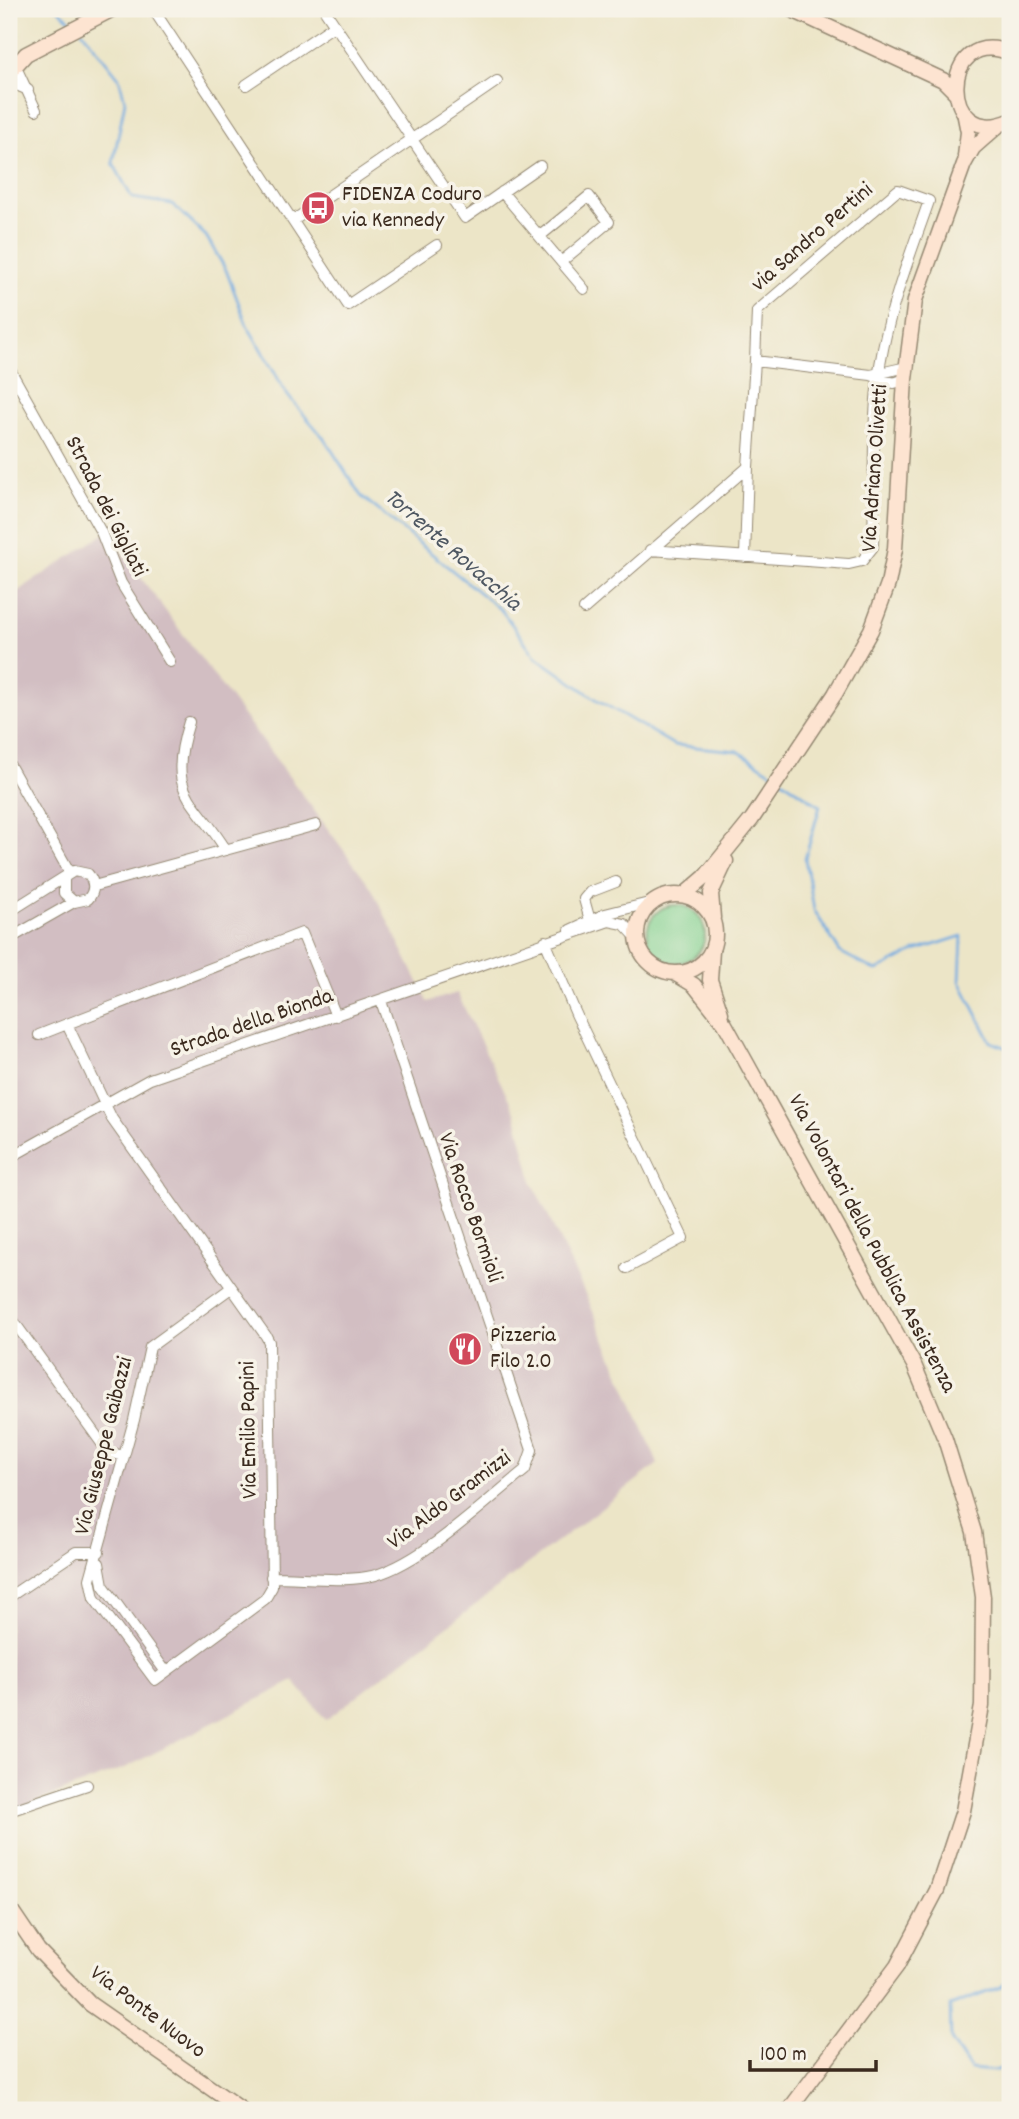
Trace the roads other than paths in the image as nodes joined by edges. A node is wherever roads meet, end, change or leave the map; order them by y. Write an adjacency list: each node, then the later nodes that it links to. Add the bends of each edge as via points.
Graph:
1 (113, 9): 9 (street, via 26,54)
2 (154, 9): 23 (street)
3 (790, 9): 10 (street)
4 (329, 10): 5 (street)
5 (335, 25): 13 (street); 19 (street)
6 (1010, 39): 7 (street)
7 (1003, 51): 8 (street, via 975,54)
8 (964, 63): 10 (street, via 949,70); 15 (street, via 956,76)
9 (12, 69): 14 (street)
10 (920, 70): 15 (street, via 943,80)
11 (497, 81): 19 (street)
12 (9, 82): 14 (street)
13 (246, 85)
14 (28, 91): 16 (street)
15 (955, 92): 17 (street)
16 (36, 110)
17 (964, 112): 18 (street, via 984,124); 20 (street, via 968,132)
18 (1006, 123): 20 (street, via 973,148)
19 (410, 141): 22 (street, via 465,218); 23 (street)
20 (964, 164): 30 (street, Via Adriano Olivetti, via 915,300)
21 (540, 166): 22 (street)
22 (502, 192): 24 (street)
23 (293, 220): 25 (street, via 348,305)
24 (540, 236): 26 (street); 26 (street, via 589,196 609,222)
25 (437, 245)
26 (561, 262): 27 (street)
27 (584, 289)
28 (755, 361): 31 (street); 31 (street, via Sandro Pertini, via 757,311 898,190 929,201 894,301); 34 (street, via Sandro Pertini)
29 (9, 368): 38 (street, Strada dei Gigliati, via 101,532 121,583)
30 (906, 373): 31 (street); 32 (street); 33 (street, Via Adriano Olivetti)
31 (876, 376): 32 (street); 36 (street, via Sandro Pertini, via 873,547 862,561 849,564)
32 (890, 383): 33 (street, via 898,393 898,422)
33 (903, 431): 42 (street, Via Adriano Olivetti, via 900,501 888,584 871,630)
34 (748, 467): 35 (street); 36 (street, via Sandro Pertini)
35 (650, 550): 36 (street, via Sandro Pertini); 37 (street)
36 (744, 557)
37 (583, 609)
38 (170, 662)
39 (188, 722): 43 (street, via 179,753 180,777 195,811)
40 (9, 764): 44 (street)
41 (316, 825): 43 (street)
42 (734, 844): 47 (street); 51 (street, via 711,893)
43 (226, 850): 46 (street)
44 (67, 876): 46 (street, via 79,871 88,874); 48 (street, via 64,893); 50 (street)
45 (616, 882): 52 (street, via 586,896 583,904)
46 (94, 886): 48 (street, via 88,899)
47 (684, 895): 49 (street); 51 (street, via 696,900)
48 (74, 902): 54 (street)
49 (653, 902): 52 (street, Strada della Bionda, via 605,914); 53 (street, via 640,918)
50 (9, 912)
51 (713, 920): 56 (street)
52 (591, 924): 53 (street, Strada della Bionda, via 618,922); 55 (street, Strada della Bionda)
53 (637, 938): 57 (street, via 653,966)
54 (9, 939)
55 (546, 943): 58 (street, Strada della Bionda); 65 (street, via 683,1238)
56 (712, 950): 57 (street, via 696,967); 61 (street, Via Volontari della Pubblica Assistenza, via 710,980)
57 (674, 973): 61 (street, Via Volontari della Pubblica Assistenza, via 694,985)
58 (381, 1001): 59 (street, Strada della Bionda); 68 (street, Via Rocco Bormioli)
59 (336, 1016): 60 (street, via 302,933); 63 (street, Strada della Bionda, via 149,1079)
60 (67, 1024): 62 (street); 63 (street, Via Emilio Papini)
61 (725, 1024): 78 (street, Via Volontari della Pubblica Assistenza, via 914,1365 945,1439 974,1532 984,1597 982,1706 963,1811 937,1890 897,1966)
62 (38, 1035)
63 (103, 1103): 64 (street, Strada della Bionda); 66 (street, Via Emilio Papini)
64 (9, 1158)
65 (627, 1268)
66 (231, 1288): 69 (street, Via Giuseppe Gaibazzi, via 151,1344); 71 (street, Via Emilio Papini, via 269,1342)
67 (9, 1315): 69 (street, via 108,1452)
68 (524, 1426): 71 (street, Via Aldo Gramizzi, via 532,1450 525,1470 406,1562 368,1577)
69 (124, 1456): 70 (street, Via Giuseppe Gaibazzi)
70 (99, 1552): 72 (street, Via Giuseppe Gaibazzi, via 76,1552); 73 (street, via 103,1585); 73 (street, Via Emilio Papini, via 90,1579 94,1598 155,1680)
71 (271, 1577): 73 (street, Via Emilio Papini, via 272,1587 265,1599)
72 (9, 1597)
73 (166, 1672)
74 (87, 1785): 75 (street)
75 (9, 1811)
76 (9, 1907): 77 (street, Via Ponte Nuovo, via 38,1950 90,2004)
77 (242, 2110)
78 (789, 2110)

